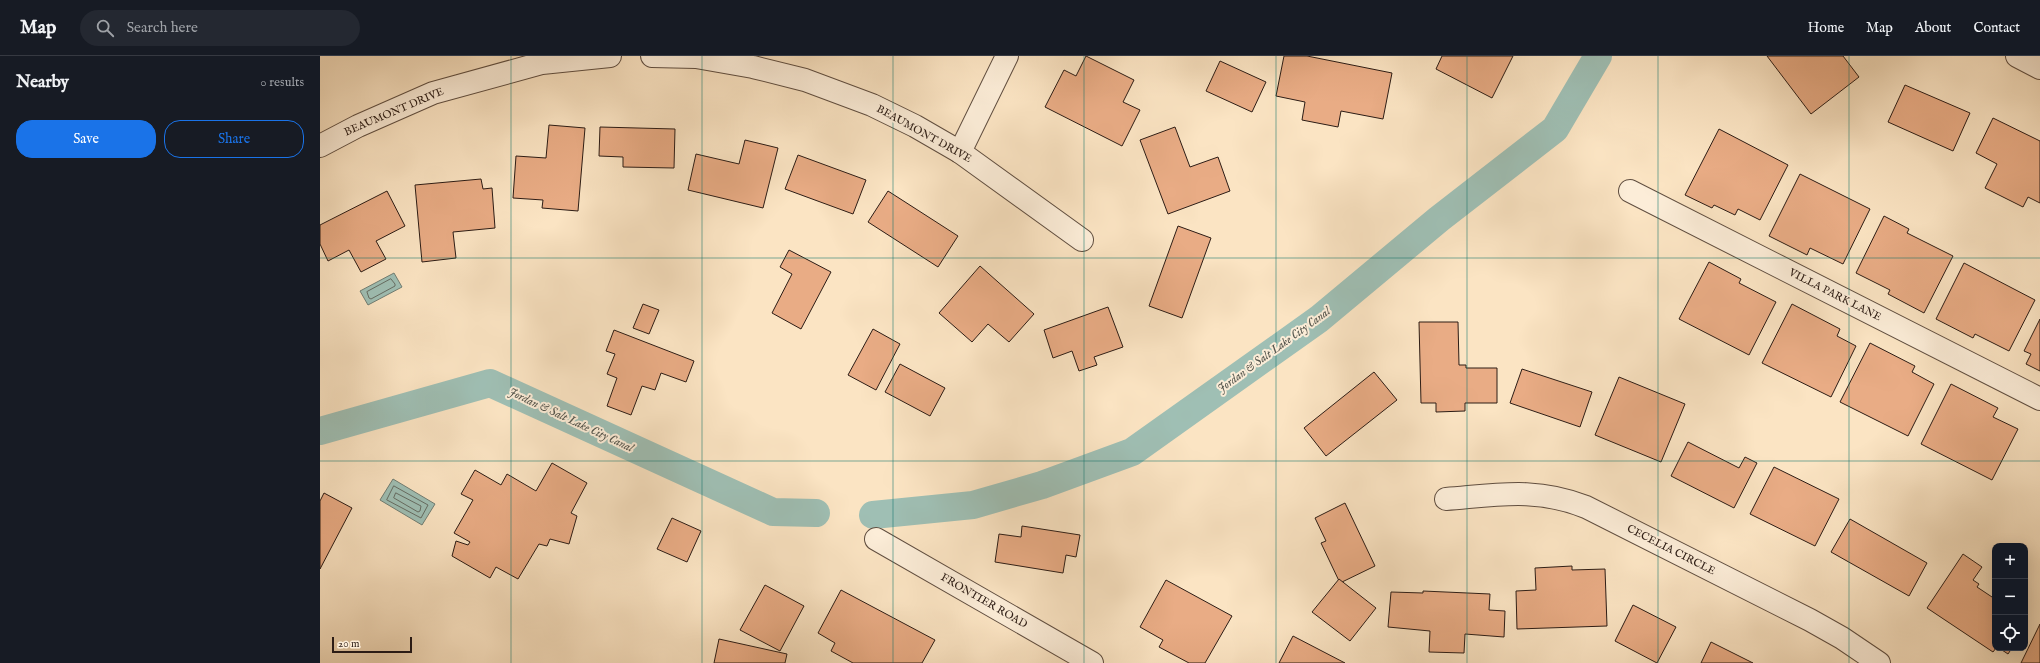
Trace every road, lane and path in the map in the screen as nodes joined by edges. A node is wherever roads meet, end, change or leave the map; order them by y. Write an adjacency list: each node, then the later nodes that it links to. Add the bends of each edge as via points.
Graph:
1 (610, 56): 5 (street, BEAUMONT DRIVE)
2 (652, 56): 8 (street, BEAUMONT DRIVE, via 696,57 805,80 872,105)
3 (1007, 56): 8 (street)
4 (2016, 56): 6 (street)
5 (542, 59): 7 (street, BEAUMONT DRIVE, via 433,93)
6 (2040, 68)
7 (320, 146)
8 (960, 152): 10 (street, BEAUMONT DRIVE)
9 (1630, 191): 11 (street, VILLA PARK LANE)
10 (1082, 240)
11 (2040, 399)
12 (1446, 499): 15 (street, CECELIA CIRCLE, via 1525,494 1570,500 1810,620)
13 (876, 539): 14 (street, FRONTIER ROAD)
14 (1092, 663)
15 (1879, 663)

